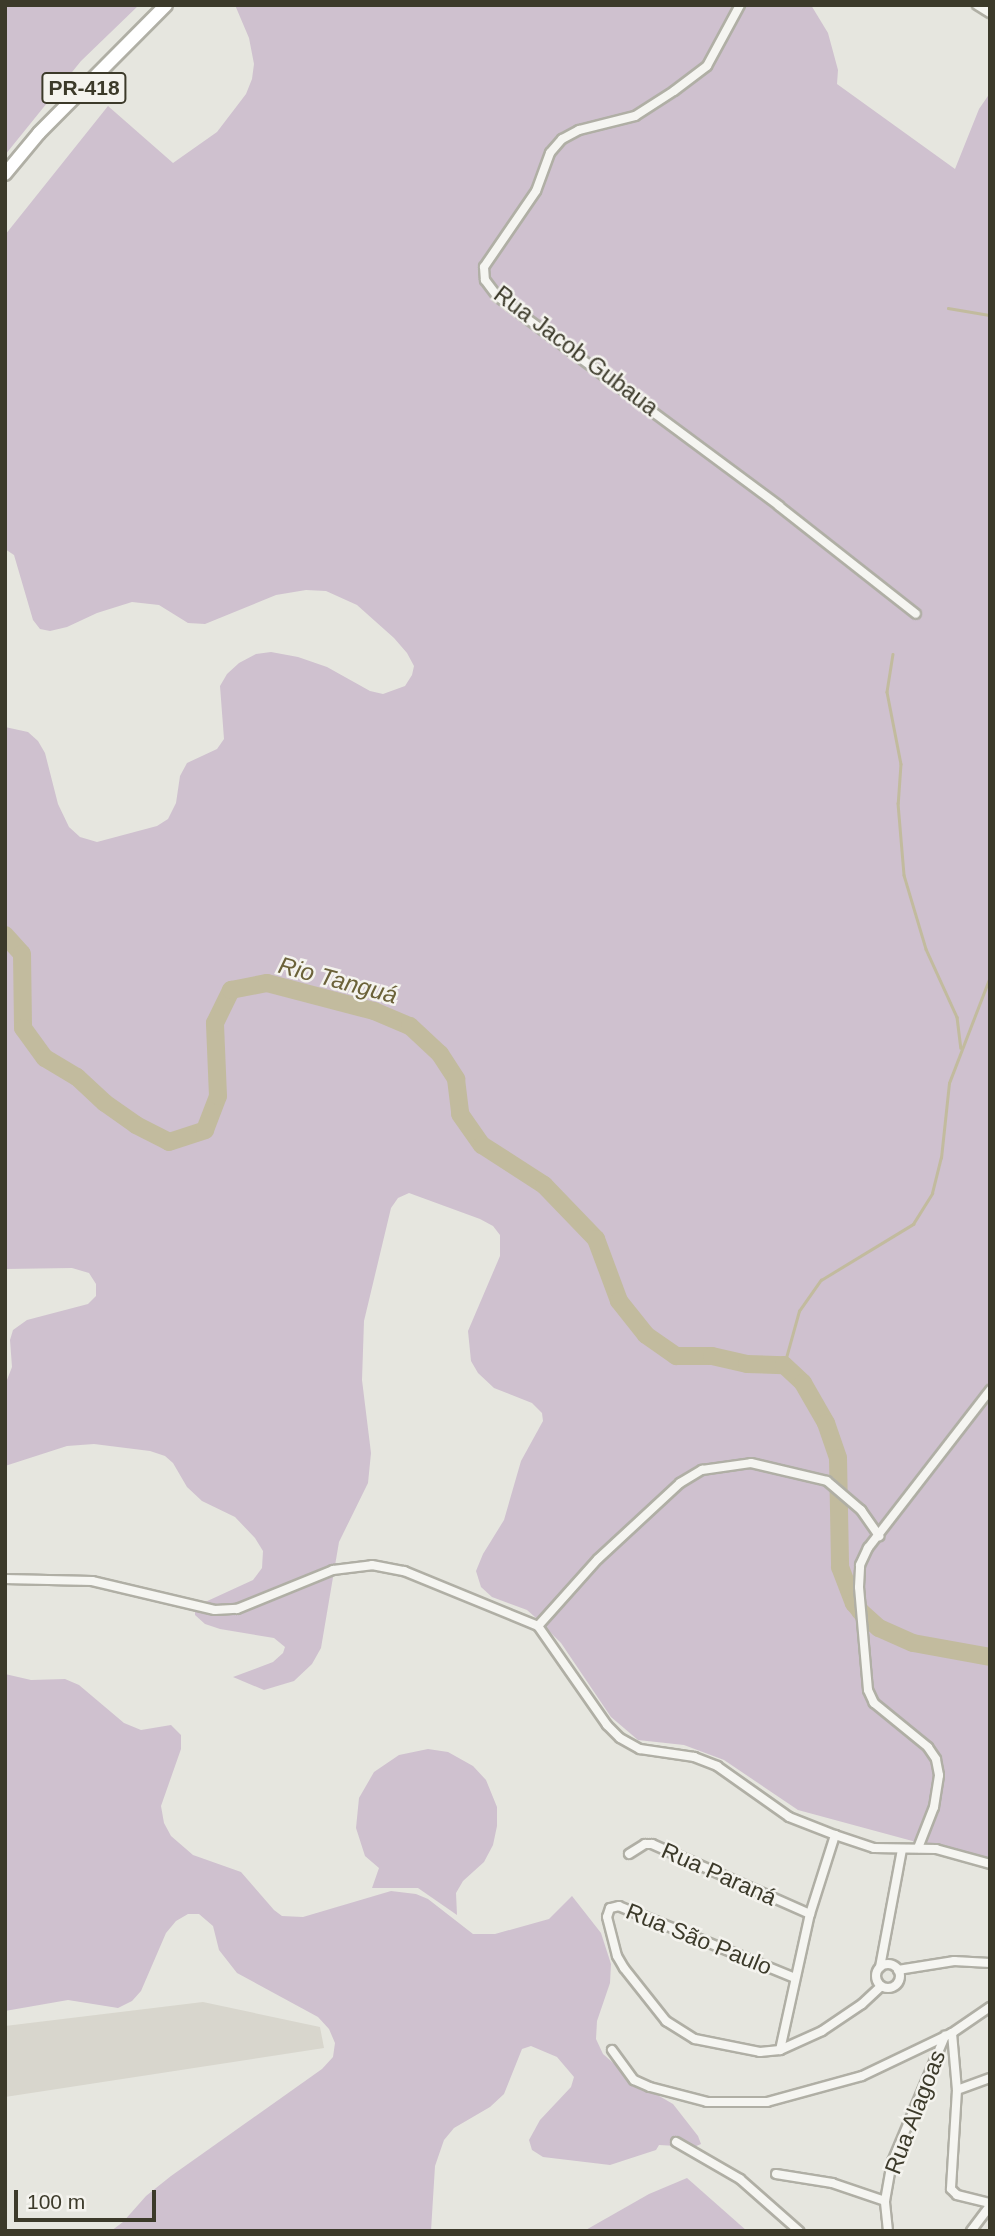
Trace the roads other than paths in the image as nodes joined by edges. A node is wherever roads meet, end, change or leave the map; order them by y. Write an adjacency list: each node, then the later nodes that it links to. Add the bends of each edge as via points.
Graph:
1 (166, 5): 5 (highway, PR-418, via 39,133)
2 (740, 5): 6 (street, Rua Jacob Gubaua, via 707,66 674,91 635,116 562,139 550,153 536,191 484,267 485,280 498,297)
3 (977, 5): 4 (street)
4 (990, 13)
5 (5, 174)
6 (916, 614)
7 (990, 1390): 8 (street)
8 (879, 1536): 10 (street, via 862,1510 827,1481 751,1463 702,1470 680,1482 598,1559); 12 (street, via 860,1565 868,1690 874,1703 928,1747 936,1759 939,1775 934,1807)
9 (5, 1579): 10 (street, via 92,1581 215,1610 237,1609 333,1570 372,1565 404,1571)
10 (538, 1626): 11 (street, via 620,1738 640,1749 694,1757 718,1766 789,1817)
11 (835, 1835): 13 (street, via 874,1848); 16 (street)
12 (918, 1848): 13 (street); 15 (street)
13 (902, 1850): 18 (street)
14 (629, 1854): 16 (street, Rua Paraná, via 652,1844)
15 (990, 1864)
16 (810, 1914): 20 (street)
17 (990, 1964): 19 (street, via 954,1961)
18 (880, 1967): 19 (street, via 888,1964); 21 (street, via 877,1979)
19 (898, 1969): 21 (street, via 896,1985)
20 (795, 1978): 25 (street); 25 (street, Rua São Paulo, via 619,1906 610,1908 607,1917 617,1956 666,2021 695,2039 760,2052)
21 (881, 1986): 25 (street, via 822,2031)
22 (990, 2007): 23 (street)
23 (948, 2034): 24 (street, via 862,2076 767,2102 707,2102 650,2087 634,2080); 27 (street); 30 (street, Rua Alagoas, via 892,2162)
24 (612, 2050)
25 (780, 2050)
26 (990, 2078): 27 (street)
27 (957, 2090): 31 (street, via 951,2189)
28 (677, 2142): 32 (street, via 740,2179)
29 (776, 2174): 30 (street, via 832,2183)
30 (885, 2201): 33 (street, Rua Alagoas)
31 (990, 2204): 34 (street)
32 (799, 2231)
33 (888, 2231)
34 (971, 2231)

